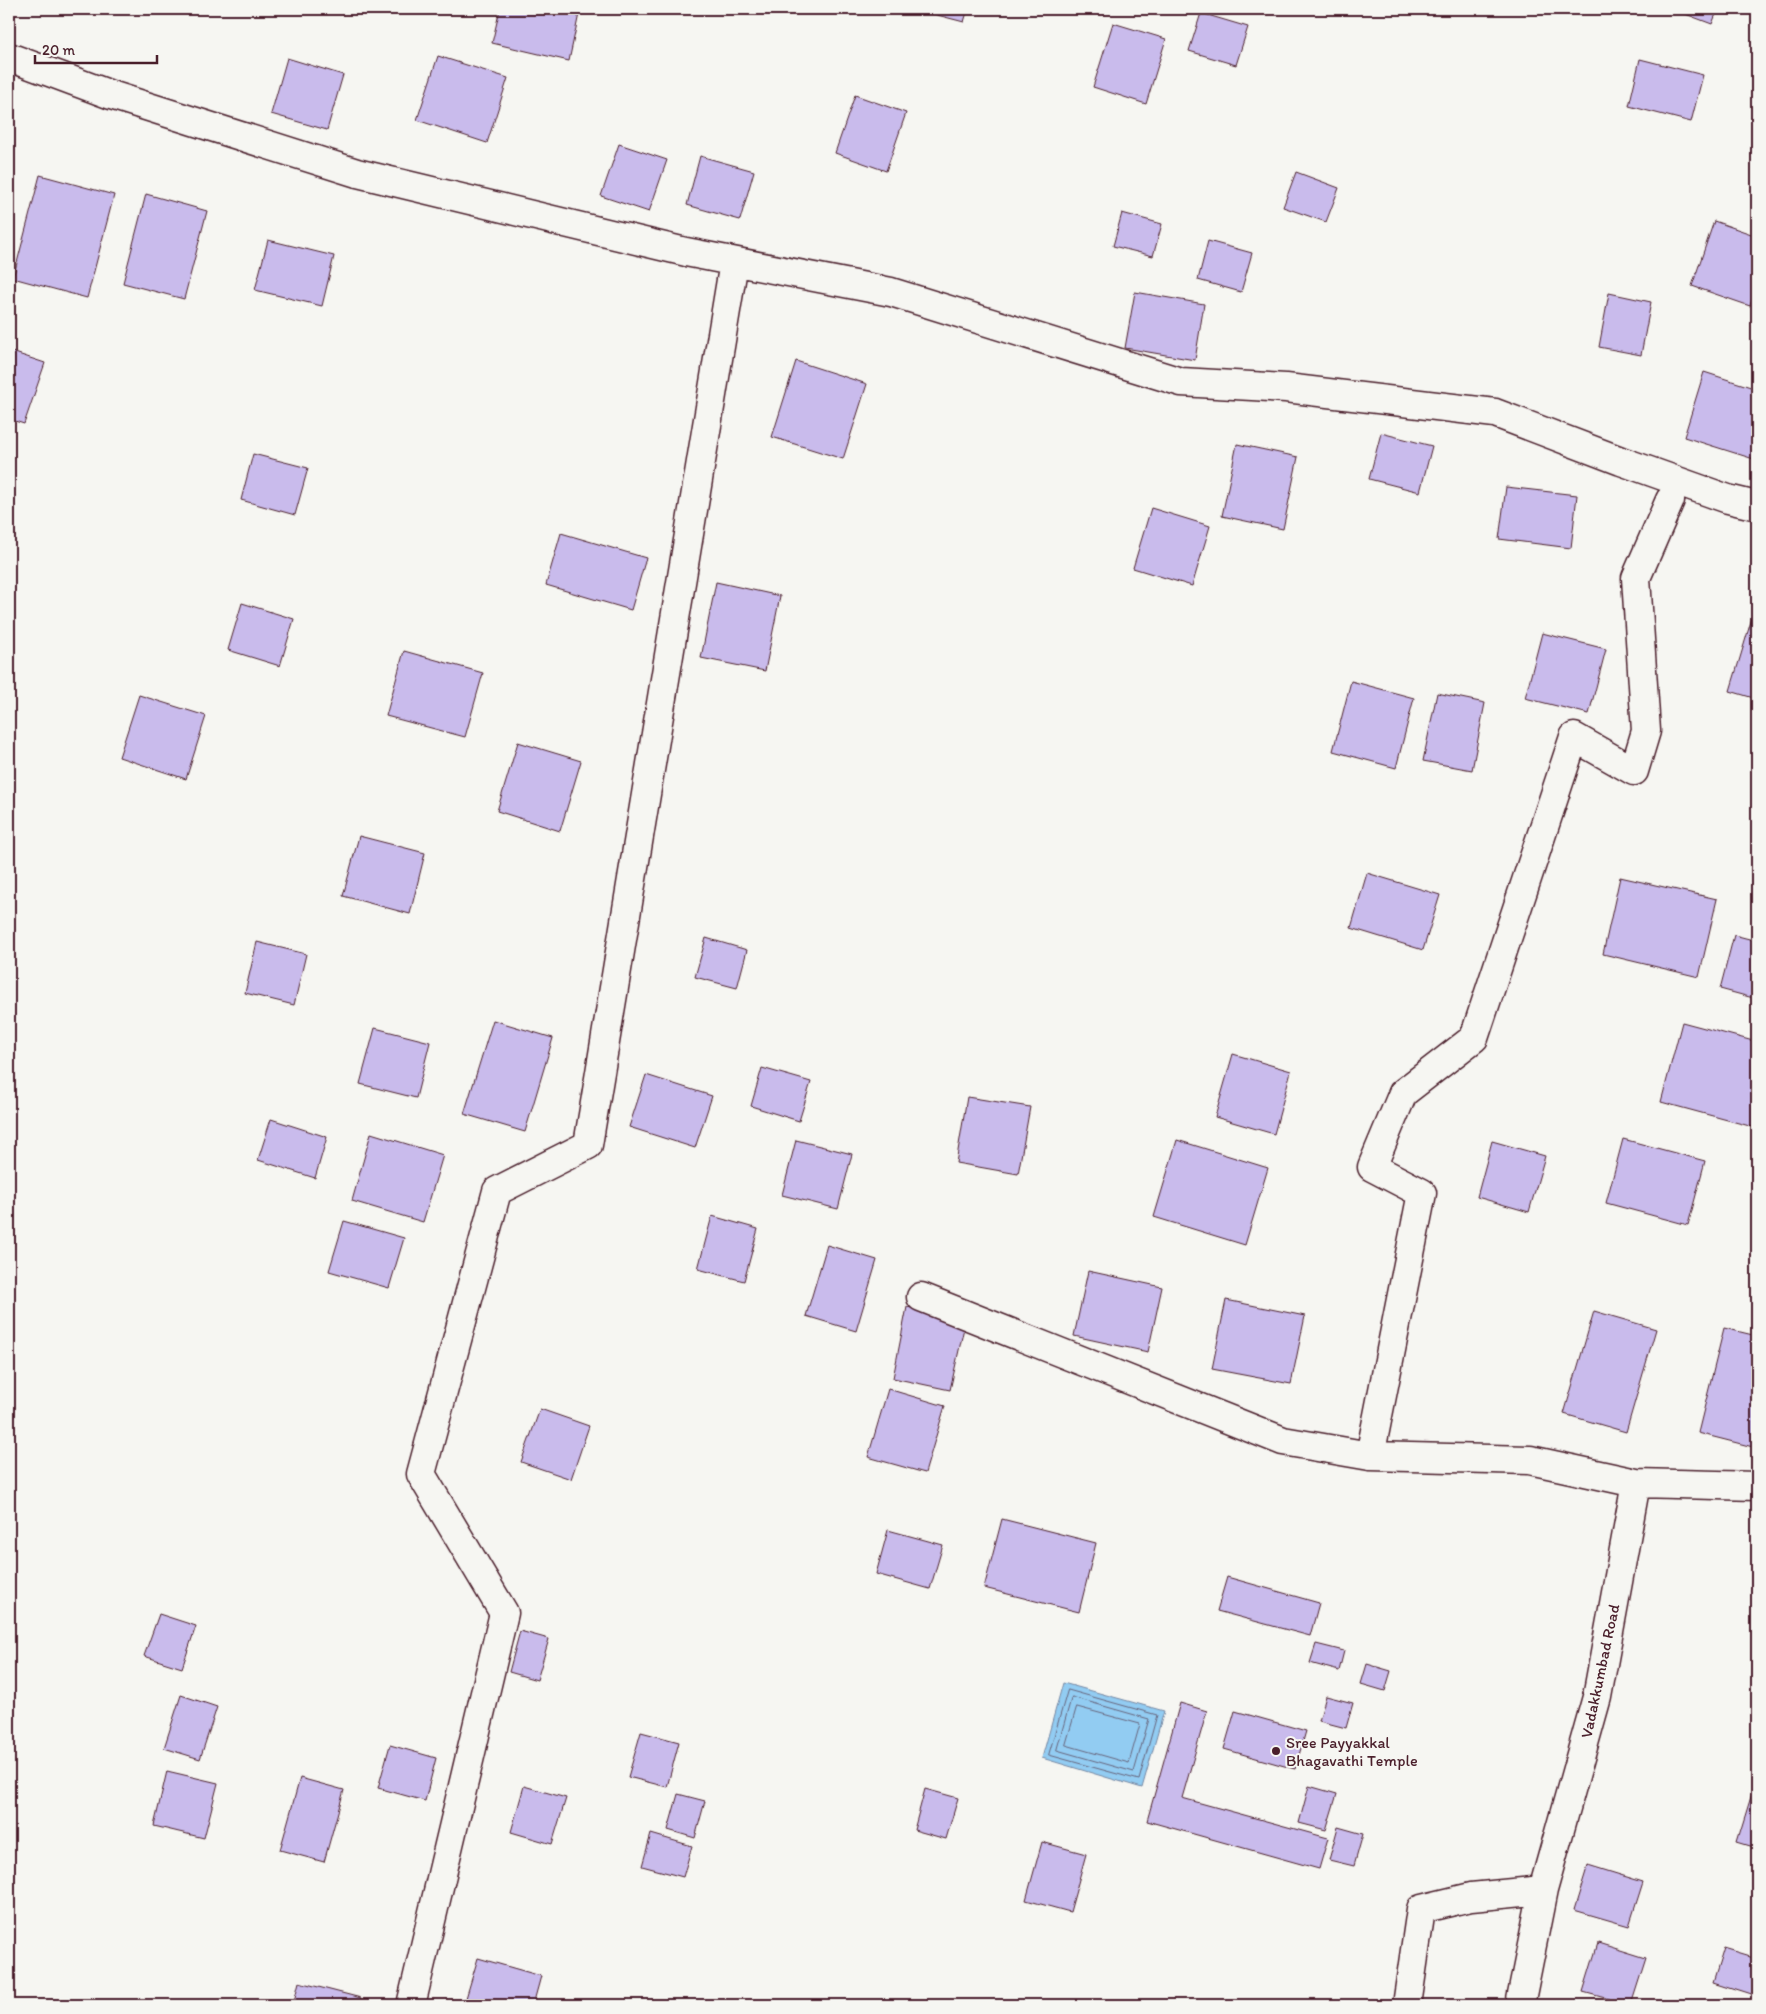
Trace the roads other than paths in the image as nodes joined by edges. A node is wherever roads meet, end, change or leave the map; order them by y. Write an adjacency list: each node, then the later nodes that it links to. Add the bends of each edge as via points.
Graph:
1 (9, 57): 2 (street, via 111,95 357,173)
2 (734, 262): 4 (street, via 891,292 1181,382 1286,388 1495,414 1648,471); 10 (street, via 588,1145 497,1191 421,1474 504,1613)
3 (1670, 500): 6 (street, via 1636,578 1646,731 1634,771 1574,737 1474,1038 1403,1094 1372,1167 1422,1193)
4 (1757, 506)
5 (921, 1296): 6 (street, via 1283,1441)
6 (1370, 1456): 7 (street, via 1530,1460)
7 (1636, 1482): 8 (street); 9 (street, Vadakkumbad Road, via 1597,1697)
8 (1757, 1486)
9 (1543, 1890): 11 (street, via 1471,1897 1421,1909); 12 (street, Vadakkumbad Road)
10 (411, 2005)
11 (1407, 2005)
12 (1520, 2005)

